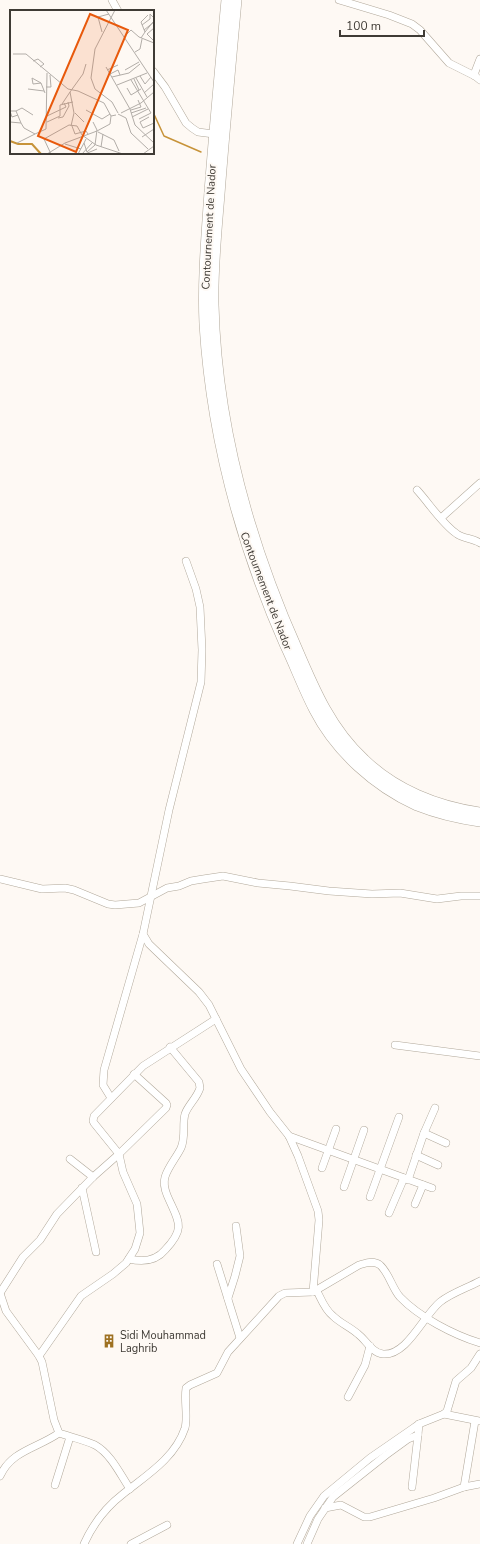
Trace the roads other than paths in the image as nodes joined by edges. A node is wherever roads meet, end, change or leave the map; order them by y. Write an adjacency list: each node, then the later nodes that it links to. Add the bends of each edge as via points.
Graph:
1 (112, 0): 5 (street)
2 (227, 0): 9 (highway, Contournement de Nador)
3 (236, 0): 9 (highway, Contournement de Nador)
4 (339, 0): 8 (street, via 412,24 449,63)
5 (117, 10)
6 (480, 59): 8 (street, via 475,72)
7 (154, 72): 9 (street, via 186,123 198,132)
8 (477, 78)
9 (217, 139): 15 (highway, Contournement de Nador, via 213,290 218,382 228,442 242,501 274,598 324,708 340,734 363,760 387,779 426,800); 16 (highway, Contournement de Nador, via 205,261 205,322 210,383 233,503 272,614 315,712 334,741 358,766 386,788 416,804 450,816)
10 (480, 483): 12 (street)
11 (417, 490): 12 (street)
12 (441, 518): 13 (street, via 456,534)
13 (480, 543)
14 (186, 561): 18 (street, via 200,607 201,682 174,788)
15 (480, 813)
16 (480, 821)
17 (0, 879): 18 (street, via 42,889 74,890 115,905 139,903)
18 (151, 896): 19 (street, via 190,881 223,876 258,883 330,891 400,893 437,899); 20 (street)
19 (480, 896)
20 (143, 934): 21 (street, via 149,944 205,999); 26 (street, via 104,1070 103,1085)
21 (216, 1019): 23 (street); 32 (street, via 241,1069)
22 (395, 1045): 24 (street)
23 (170, 1048): 25 (street); 53 (street, via 199,1082 200,1088 185,1114 182,1146 164,1181 165,1190 179,1224 179,1231 168,1248 154,1259)
24 (480, 1056)
25 (134, 1074): 26 (street); 35 (street, via 166,1102 167,1106)
26 (111, 1098): 35 (street, via 94,1116 93,1121)
27 (435, 1108): 31 (street)
28 (399, 1117): 41 (street)
29 (336, 1129): 34 (street)
30 (364, 1130): 38 (street)
31 (424, 1133): 33 (street); 36 (street)
32 (289, 1136): 34 (street); 56 (street, via 318,1211)
33 (446, 1143)
34 (328, 1150): 38 (street); 40 (street)
35 (119, 1154): 42 (street); 53 (street, via 123,1172 137,1204 140,1233 136,1249)
36 (416, 1155): 39 (street); 43 (street)
37 (70, 1159): 42 (street)
38 (354, 1159): 41 (street); 45 (street)
39 (438, 1165)
40 (322, 1168)
41 (380, 1169): 43 (street); 48 (street)
42 (93, 1177): 46 (street)
43 (406, 1179): 44 (street); 50 (street)
44 (423, 1185): 47 (street); 49 (street)
45 (344, 1187)
46 (82, 1188): 52 (street); 57 (street, via 57,1214)
47 (432, 1188)
48 (370, 1197)
49 (415, 1204)
50 (389, 1213)
51 (236, 1226): 58 (street, via 240,1256)
52 (96, 1252)
53 (129, 1259): 64 (street, via 124,1266 81,1296)
54 (217, 1264): 58 (street)
55 (480, 1281): 59 (street, via 441,1302)
56 (315, 1291): 59 (street, via 359,1265 376,1263 383,1269 400,1296); 60 (street, via 280,1295); 62 (street, via 330,1314 351,1328)
57 (0, 1293): 64 (street, via 6,1311)
58 (228, 1298): 60 (street)
59 (428, 1318): 61 (street); 62 (street, via 395,1352 383,1354)
60 (240, 1338): 77 (street, via 214,1376 186,1388 185,1428 176,1446 144,1479)
61 (480, 1343)
62 (370, 1346): 65 (street, via 365,1365)
63 (480, 1354): 66 (street, via 471,1368 456,1381)
64 (39, 1356): 69 (street)
65 (348, 1397)
66 (444, 1414): 67 (street); 68 (street)
67 (478, 1421): 76 (street)
68 (419, 1424): 70 (street); 82 (street, via 370,1458 324,1496 310,1516)
69 (59, 1433): 71 (street); 72 (street, via 11,1460)
70 (418, 1435): 75 (street); 78 (street, via 408,1439 342,1489)
71 (70, 1437): 74 (street); 77 (street, via 100,1449)
72 (0, 1476)
73 (480, 1484): 76 (street)
74 (55, 1485)
75 (412, 1487)
76 (464, 1487): 78 (street, via 370,1517 364,1517 341,1505)
77 (130, 1489): 80 (street, via 98,1520)
78 (325, 1508): 83 (street)
79 (167, 1525): 81 (street)
80 (84, 1544)
81 (131, 1544)
82 (297, 1544)
83 (307, 1544)

